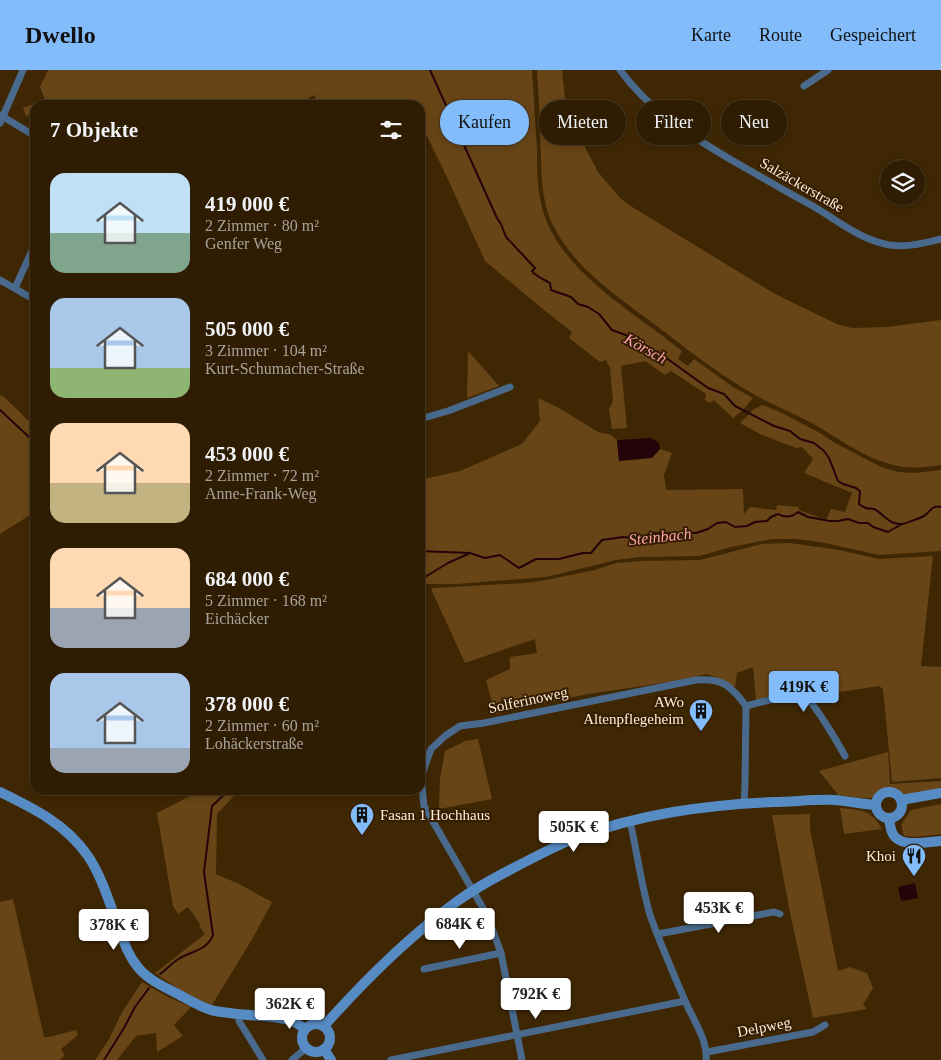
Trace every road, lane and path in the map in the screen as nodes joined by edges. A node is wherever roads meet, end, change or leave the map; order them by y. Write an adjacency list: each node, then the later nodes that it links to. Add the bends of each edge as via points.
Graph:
1 (23, 70): 5 (street)
2 (620, 70): 7 (street, Salzäckerstraße, via 654,108 678,126 859,235 898,246)
3 (828, 70): 4 (street)
4 (804, 86)
5 (1, 118): 6 (street)
6 (30, 133)
7 (941, 239)
8 (30, 256): 10 (street)
9 (0, 280): 10 (street)
10 (16, 288): 11 (street)
11 (30, 297)
12 (510, 387): 13 (street)
13 (425, 418)
14 (746, 706): 15 (street, via 795,696 805,698 815,708); 16 (street, Solferinoweg, via 733,690 722,683 696,680 460,726 431,749); 21 (street)
15 (845, 756)
16 (425, 766)
17 (0, 792): 35 (street, via 60,825 77,842 97,871 130,956 146,976 213,1011 286,1019)
18 (941, 793): 20 (street)
19 (423, 795): 26 (street, Solferinoweg, via 424,806)
20 (900, 800): 22 (street, via 897,795 886,792); 23 (street, via 899,812)
21 (744, 804): 22 (street, via 833,800); 24 (street, via 699,808)
22 (876, 805): 23 (street, via 880,814)
23 (889, 818): 25 (street, via 894,836 901,842)
24 (630, 821): 26 (street, via 573,839); 28 (street, via 642,885)
25 (941, 841)
26 (473, 890): 29 (street, Solferinoweg, via 488,915); 34 (street, via 391,956)
27 (780, 914): 28 (street, via 774,912)
28 (658, 934): 31 (street)
29 (501, 953): 30 (street); 36 (street, Solferinoweg)
30 (424, 969)
31 (685, 1001): 36 (street); 39 (street)
32 (240, 1021): 40 (street)
33 (825, 1025): 39 (street, Delpweg, via 813,1032)
34 (324, 1026): 35 (street, via 312,1024); 38 (street, via 330,1038)
35 (305, 1029): 37 (street, via 302,1041)
36 (516, 1035): 43 (street); 44 (street, Solferinoweg)
37 (306, 1048): 38 (street, via 315,1052); 41 (street)
38 (324, 1049): 42 (street)
39 (707, 1056)
40 (264, 1060)
41 (292, 1060)
42 (331, 1060)
43 (391, 1060)
44 (522, 1060)

